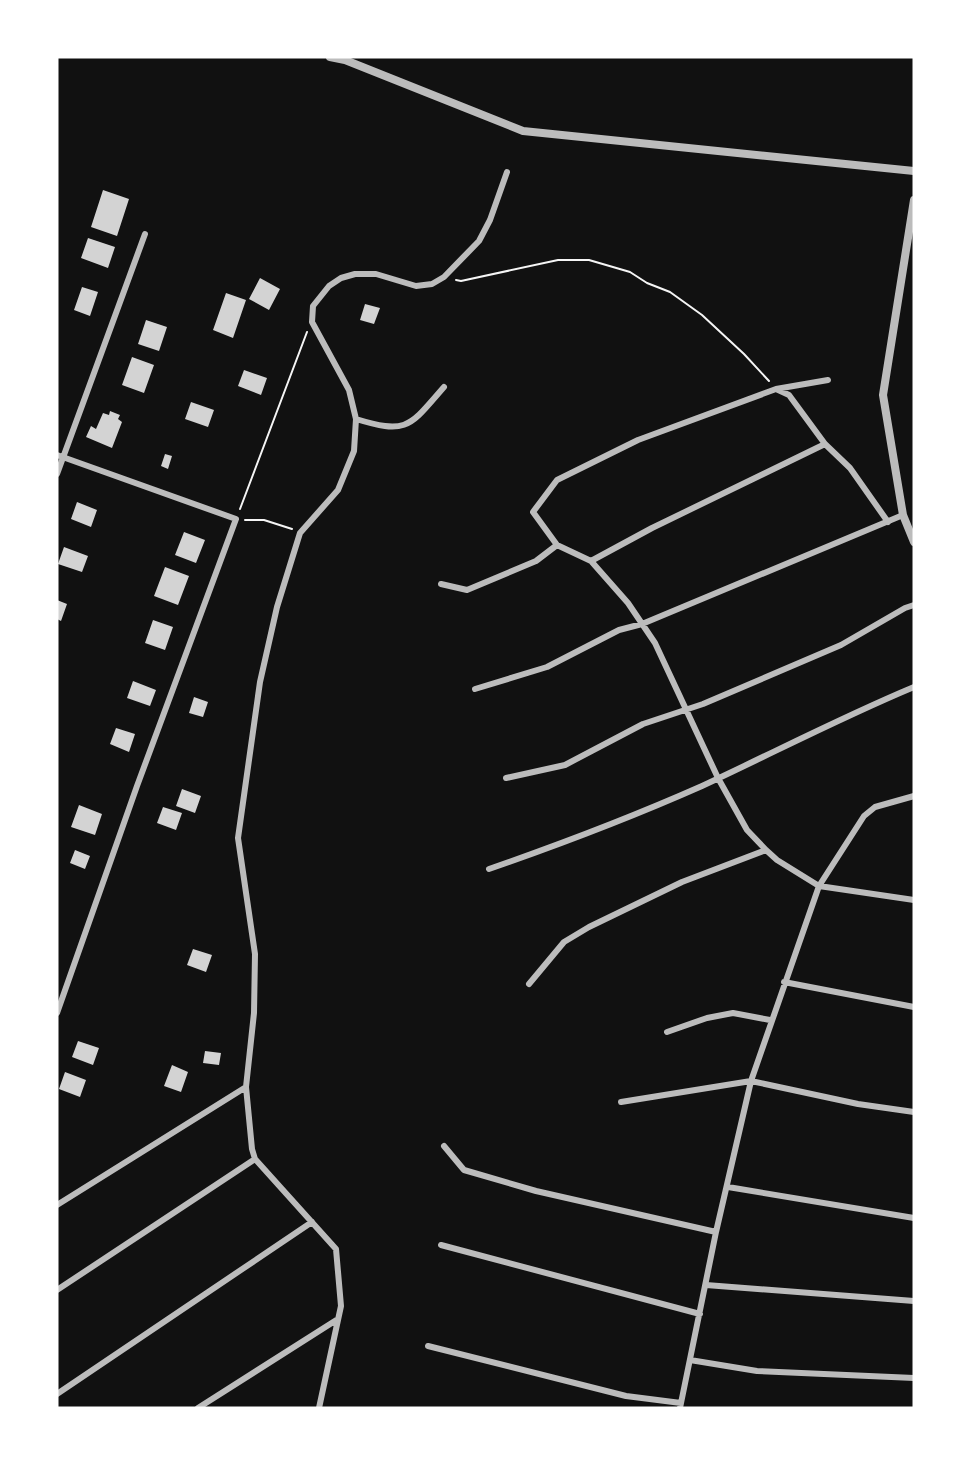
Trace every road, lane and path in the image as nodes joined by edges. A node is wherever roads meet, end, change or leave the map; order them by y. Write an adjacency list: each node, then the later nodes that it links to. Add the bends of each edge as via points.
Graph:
1 (330, 57): 2 (street, via 523,131)
2 (914, 171)
3 (507, 172): 6 (street, via 479,241)
4 (914, 200): 15 (street, via 883,395)
5 (145, 234): 13 (street)
6 (444, 277): 7 (street, via 416,286 376,274 341,278 319,297); 10 (path, via 461,281 558,260 590,260 630,272 670,292 702,315)
7 (312, 322): 11 (street, via 349,390); 16 (path)
8 (828, 380): 10 (street)
9 (444, 387): 11 (street, via 408,425 391,428)
10 (776, 389): 12 (street, via 789,395); 20 (street, via 638,440 557,480 533,512)
11 (356, 419): 18 (street, via 354,451 338,490)
12 (825, 444): 17 (street, via 850,468); 21 (street)
13 (60, 456): 14 (street); 16 (street)
14 (57, 474)
15 (903, 515): 17 (street); 19 (street)
16 (236, 519): 18 (path, via 264,520); 38 (street)
17 (888, 522): 24 (street)
18 (300, 533): 42 (street, via 277,607 260,682 238,838 255,954)
19 (914, 542)
20 (557, 545): 21 (street); 22 (street, via 536,561 466,590)
21 (591, 561): 24 (street)
22 (441, 584)
23 (914, 605): 27 (street, via 841,645)
24 (642, 624): 26 (street, via 619,630 547,667); 27 (street, via 655,643)
25 (914, 687): 29 (street, via 842,717)
26 (475, 689)
27 (686, 711): 28 (street, via 643,724 565,765); 29 (street)
28 (507, 778)
29 (718, 778): 31 (street, via 747,830); 32 (street, via 590,834)
30 (914, 796): 33 (street, via 875,807 864,816)
31 (766, 850): 33 (street); 36 (street, via 682,882 589,927 564,942)
32 (489, 869)
33 (819, 886): 34 (street); 35 (street)
34 (914, 900)
35 (784, 982): 37 (street); 39 (street)
36 (529, 984)
37 (914, 1006)
38 (57, 1013)
39 (770, 1020): 40 (street, via 733,1013); 41 (street)
40 (667, 1032)
41 (751, 1081): 43 (street); 44 (street); 47 (street)
42 (246, 1087): 46 (street); 48 (street)
43 (621, 1102)
44 (914, 1112)
45 (444, 1146): 51 (street, via 464,1170 536,1191)
46 (255, 1159): 50 (street); 54 (street)
47 (728, 1187): 49 (street); 51 (street)
48 (57, 1205)
49 (914, 1218)
50 (312, 1222): 57 (street, via 336,1249 341,1306); 61 (street)
51 (716, 1232): 53 (street)
52 (441, 1245): 56 (street)
53 (706, 1285): 55 (street); 56 (street)
54 (57, 1290)
55 (914, 1301)
56 (700, 1314): 59 (street)
57 (338, 1319): 63 (street); 64 (street)
58 (428, 1346): 62 (street)
59 (690, 1360): 60 (street, via 757,1371); 62 (street)
60 (914, 1378)
61 (57, 1394)
62 (681, 1406)
63 (198, 1408)
64 (319, 1408)

